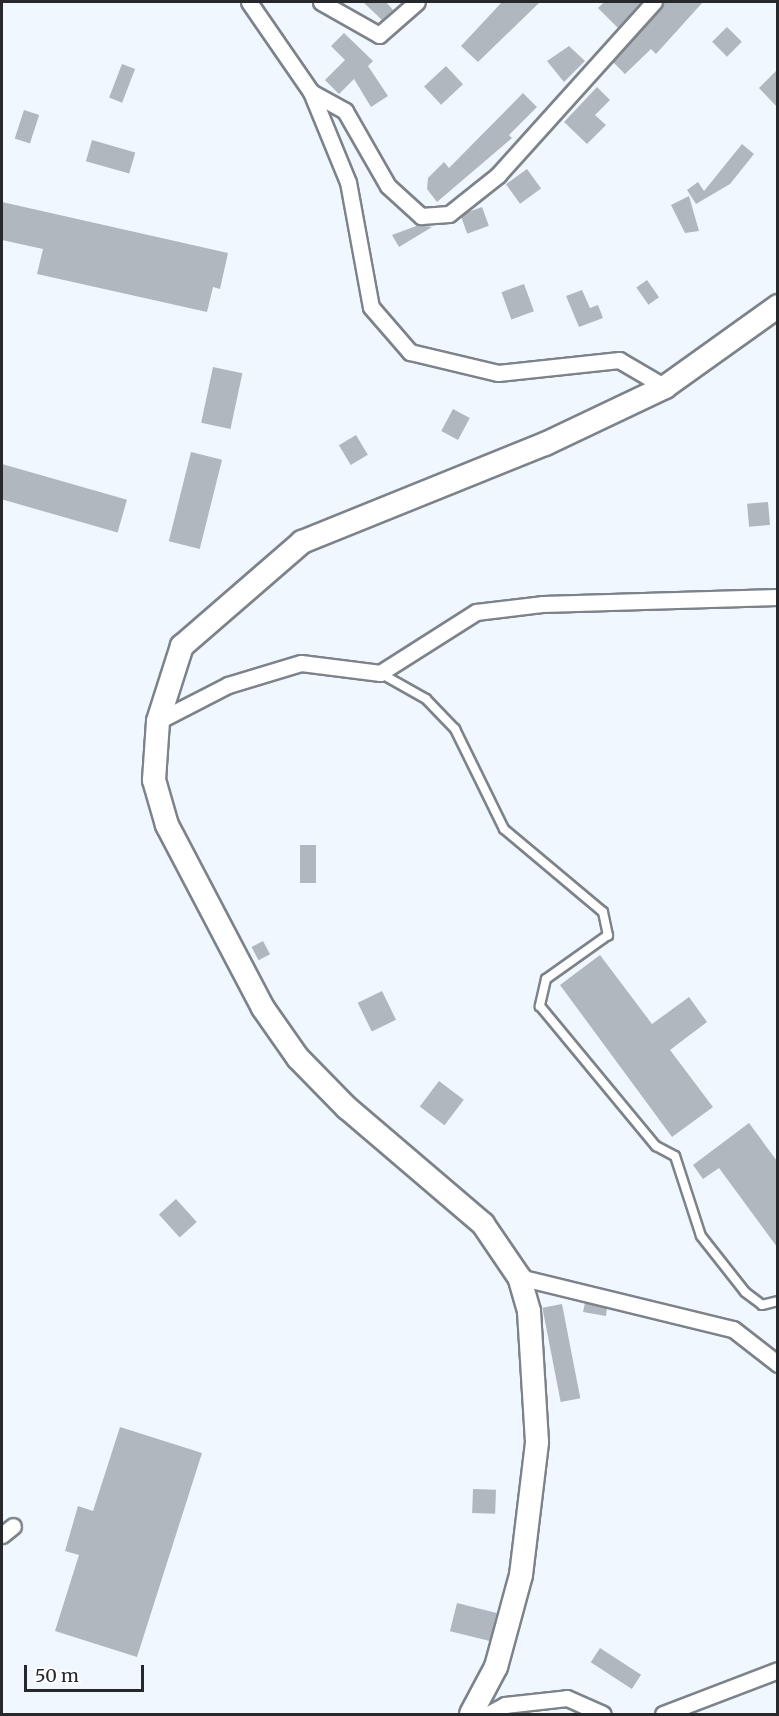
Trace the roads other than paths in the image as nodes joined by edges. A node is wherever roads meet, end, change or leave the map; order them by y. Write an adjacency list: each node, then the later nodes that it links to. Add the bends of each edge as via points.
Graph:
1 (249, 2): 5 (street)
2 (321, 2): 3 (street, via 379,35)
3 (417, 2)
4 (654, 2): 5 (street, via 498,176 449,214 421,216 388,186 345,111)
5 (311, 92): 7 (street, via 348,182 371,307 410,352 498,373 619,360)
6 (777, 306): 7 (street)
7 (665, 387): 10 (street, via 545,444 302,542 183,646)
8 (777, 597): 9 (street, via 542,604 476,612)
9 (380, 673): 10 (street, via 301,663 228,685); 12 (lane, via 426,699 455,729 504,830 603,912 608,935 546,979 540,1006 656,1146 675,1156 701,1236 745,1292 762,1305)
10 (158, 721): 11 (street, via 154,780 167,825 263,1008 298,1058 347,1108 483,1224)
11 (519, 1277): 13 (street, via 732,1329); 15 (street, via 529,1311 537,1442 516,1603 496,1667)
12 (777, 1301)
13 (777, 1364)
14 (777, 1670): 18 (street)
15 (471, 1714)
16 (488, 1714): 17 (street, via 505,1705 567,1698)
17 (603, 1714)
18 (663, 1714)

